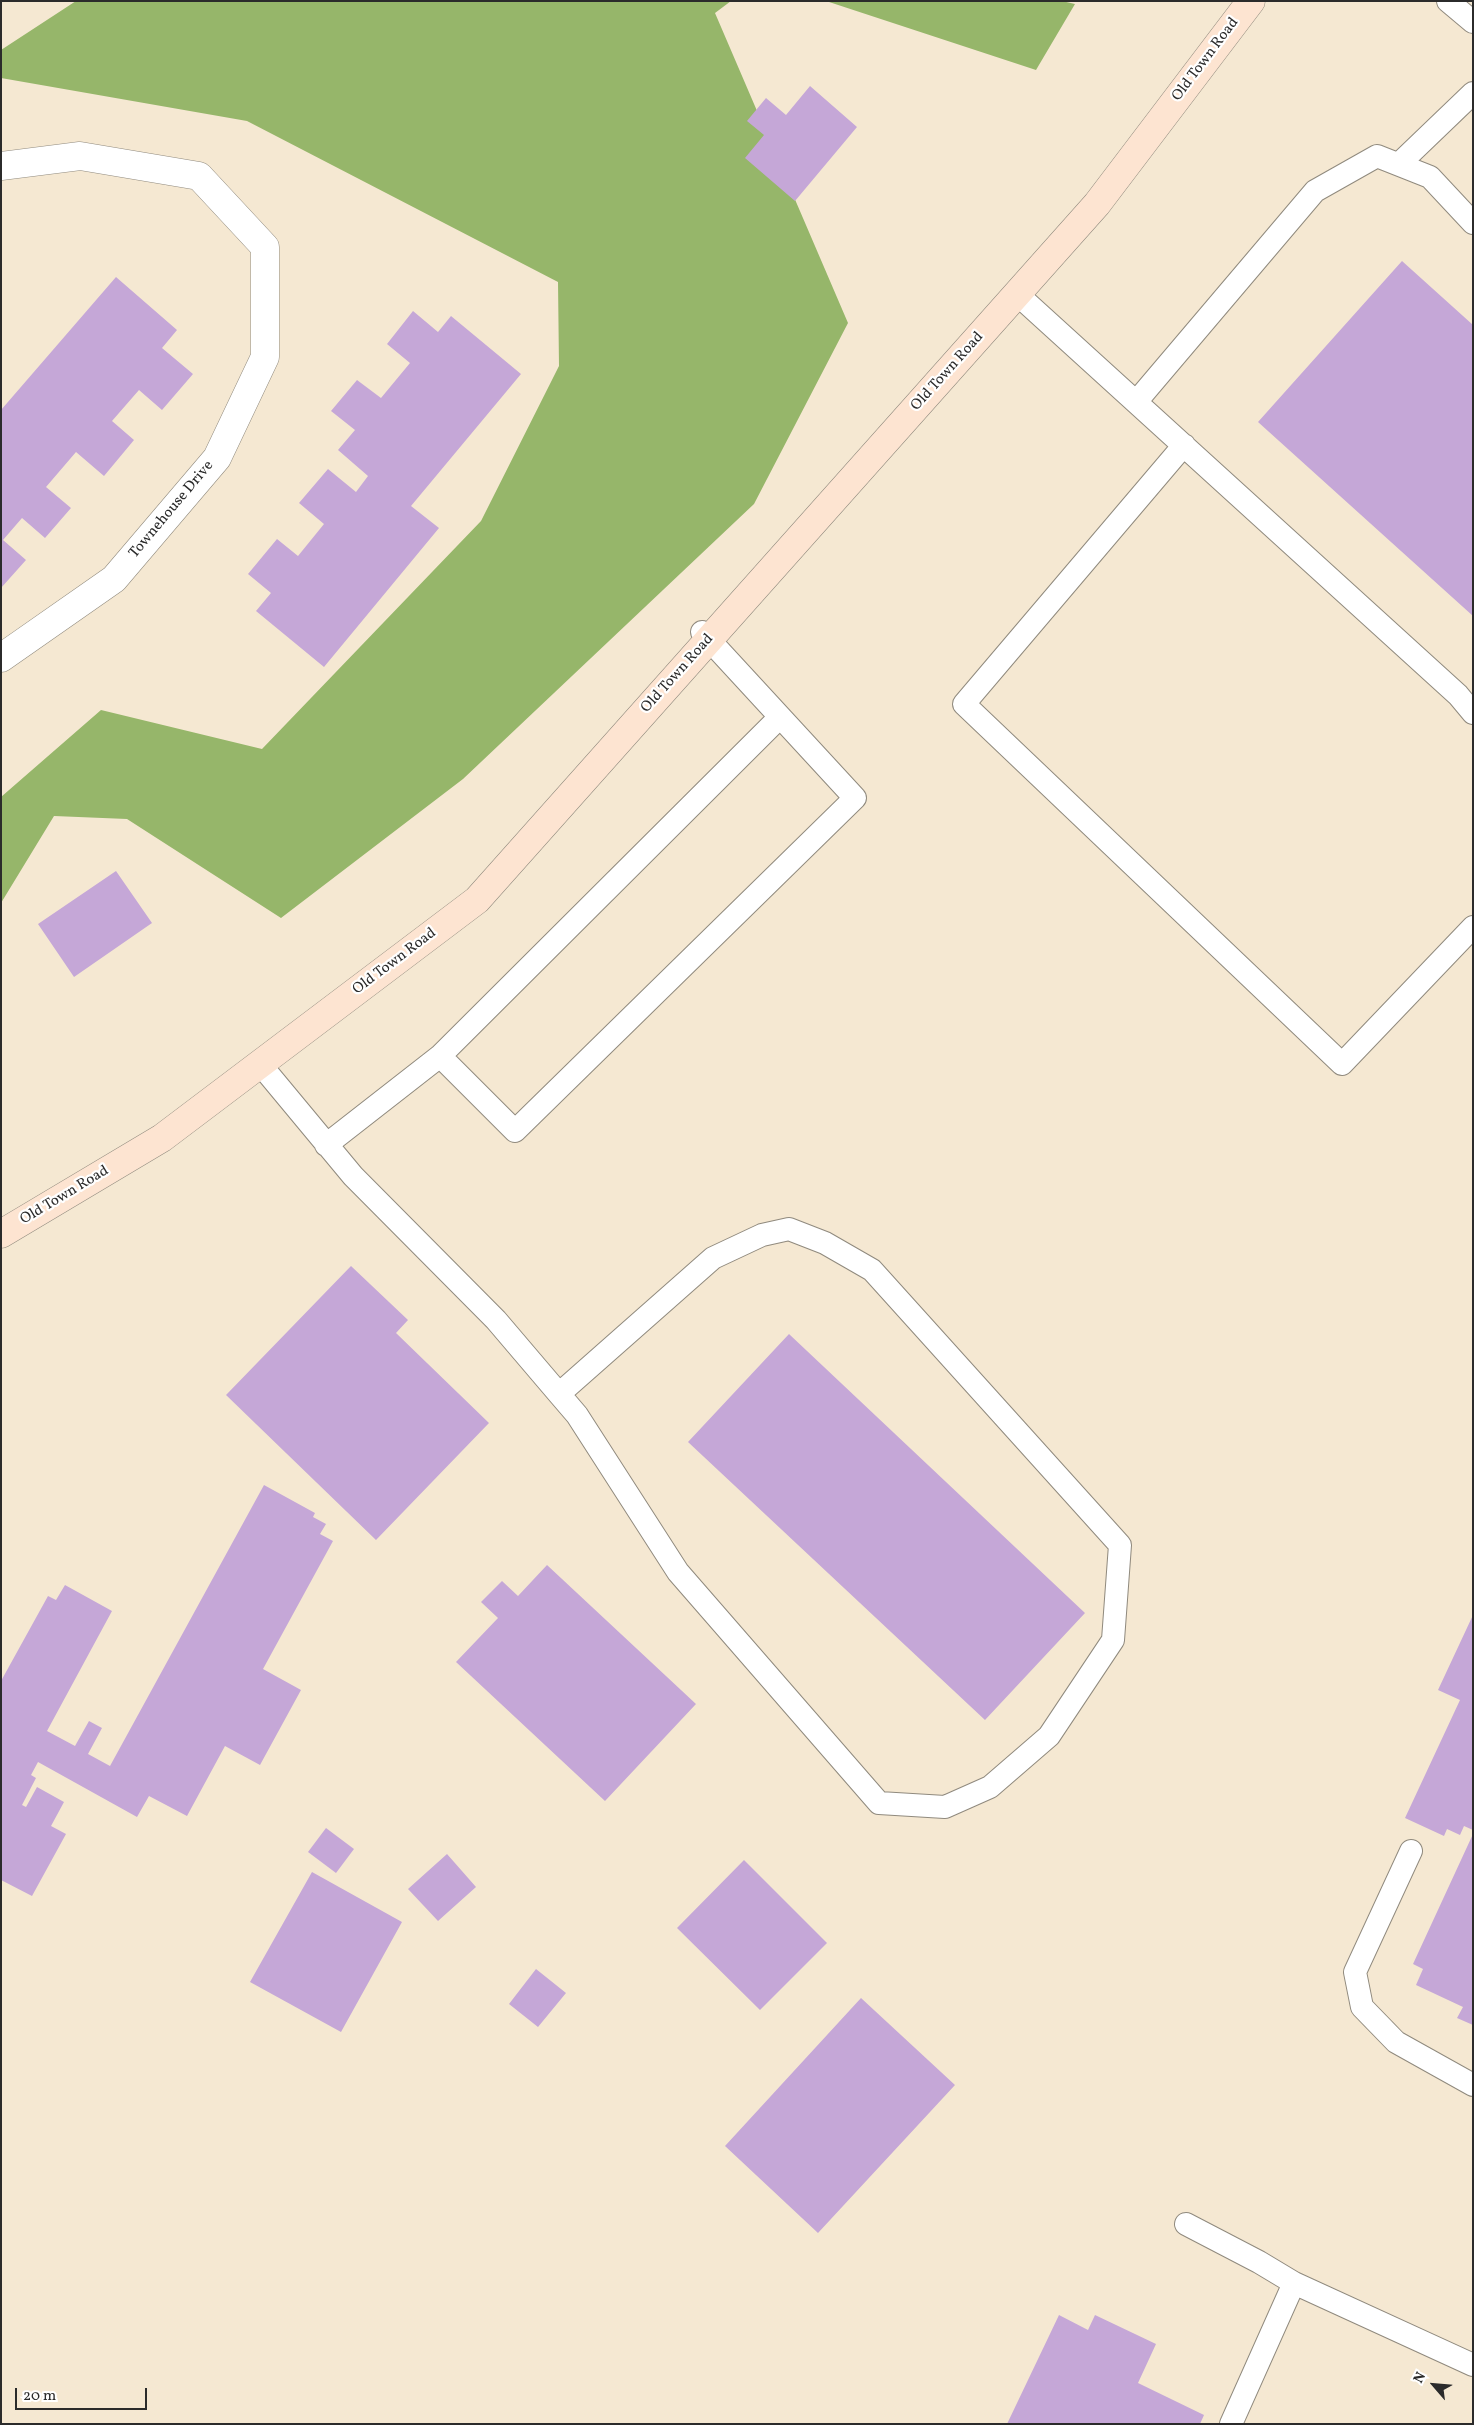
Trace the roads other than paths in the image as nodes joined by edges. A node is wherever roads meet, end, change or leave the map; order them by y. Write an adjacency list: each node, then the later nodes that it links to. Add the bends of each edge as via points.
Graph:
1 (1251, 1): 8 (main road, Old Town Road, via 1097,204)
2 (1448, 1): 3 (lane)
3 (1473, 22)
4 (1473, 93): 5 (lane)
5 (1399, 164): 7 (lane, via 1430,177); 9 (lane, via 1377,156 1315,191)
6 (1, 166): 12 (street, Townehouse Drive, via 80,156 199,176 265,247 265,357 216,458 114,579)
7 (1473, 222)
8 (1017, 294): 9 (lane); 11 (main road, Old Town Road)
9 (1136, 402): 10 (lane)
10 (1184, 445): 13 (lane); 16 (lane, via 964,704 1342,1064)
11 (705, 636): 15 (lane); 18 (main road, Old Town Road, via 477,900)
12 (1, 658)
13 (1466, 688): 14 (lane)
14 (1473, 713)
15 (780, 717): 17 (lane); 17 (lane, via 855,798 514,1131)
16 (1473, 927)
17 (440, 1056): 19 (lane)
18 (260, 1064): 19 (lane); 20 (main road, Old Town Road, via 162,1138)
19 (326, 1145): 21 (lane, via 496,1320)
20 (1, 1234)
21 (559, 1394): 21 (lane, via 577,1415 678,1572 879,1803 945,1807 990,1787 1049,1736 1113,1640 1120,1545 872,1270 825,1243 789,1229 762,1235 713,1258)
22 (1411, 1851): 23 (lane, via 1355,1972 1362,2007 1396,2042)
23 (1473, 2085)
24 (1186, 2224): 25 (lane)
25 (1294, 2284): 26 (lane); 27 (lane)
26 (1473, 2365)
27 (1231, 2424)

